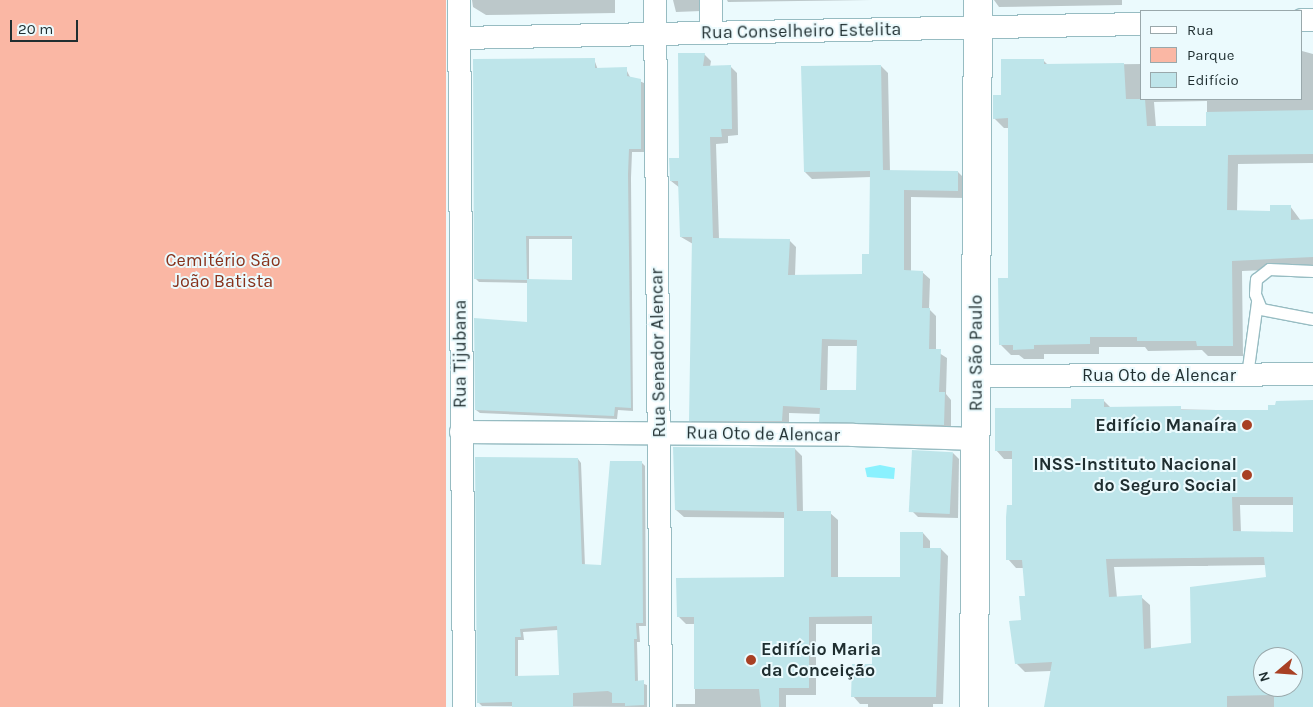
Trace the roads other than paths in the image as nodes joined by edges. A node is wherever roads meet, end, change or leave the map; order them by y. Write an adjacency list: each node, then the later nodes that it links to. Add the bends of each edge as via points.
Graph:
1 (459, 0): 9 (street, Rua Tijubana)
2 (654, 0): 8 (street, Rua Senador Alencar)
3 (711, 0): 7 (street)
4 (978, 0): 6 (main road, Rua São Paulo)
5 (1140, 24): 6 (street, Rua Conselheiro Estelita)
6 (978, 27): 7 (street, Rua Conselheiro Estelita); 15 (main road, Rua São Paulo)
7 (711, 33): 8 (street, Rua Conselheiro Estelita)
8 (655, 34): 9 (street, Rua Conselheiro Estelita); 17 (street, Rua Senador Alencar)
9 (460, 38): 16 (street, Rua Tijubana)
10 (1313, 271): 11 (lane, via 1269,269 1261,273 1256,279)
11 (1257, 302): 12 (lane, via 1266,311); 14 (lane)
12 (1313, 319)
13 (1313, 374): 14 (street, Rua Oto de Alencar)
14 (1247, 375): 15 (street, Rua Oto de Alencar)
15 (976, 376): 18 (main road, Rua São Paulo)
16 (460, 432): 17 (street, Rua Oto de Alencar); 19 (street, Rua Tijubana)
17 (658, 432): 18 (street, Rua Oto de Alencar); 20 (street, Rua Senador Alencar)
18 (976, 439): 21 (main road, Rua São Paulo)
19 (464, 707)
20 (660, 707)
21 (974, 707)

